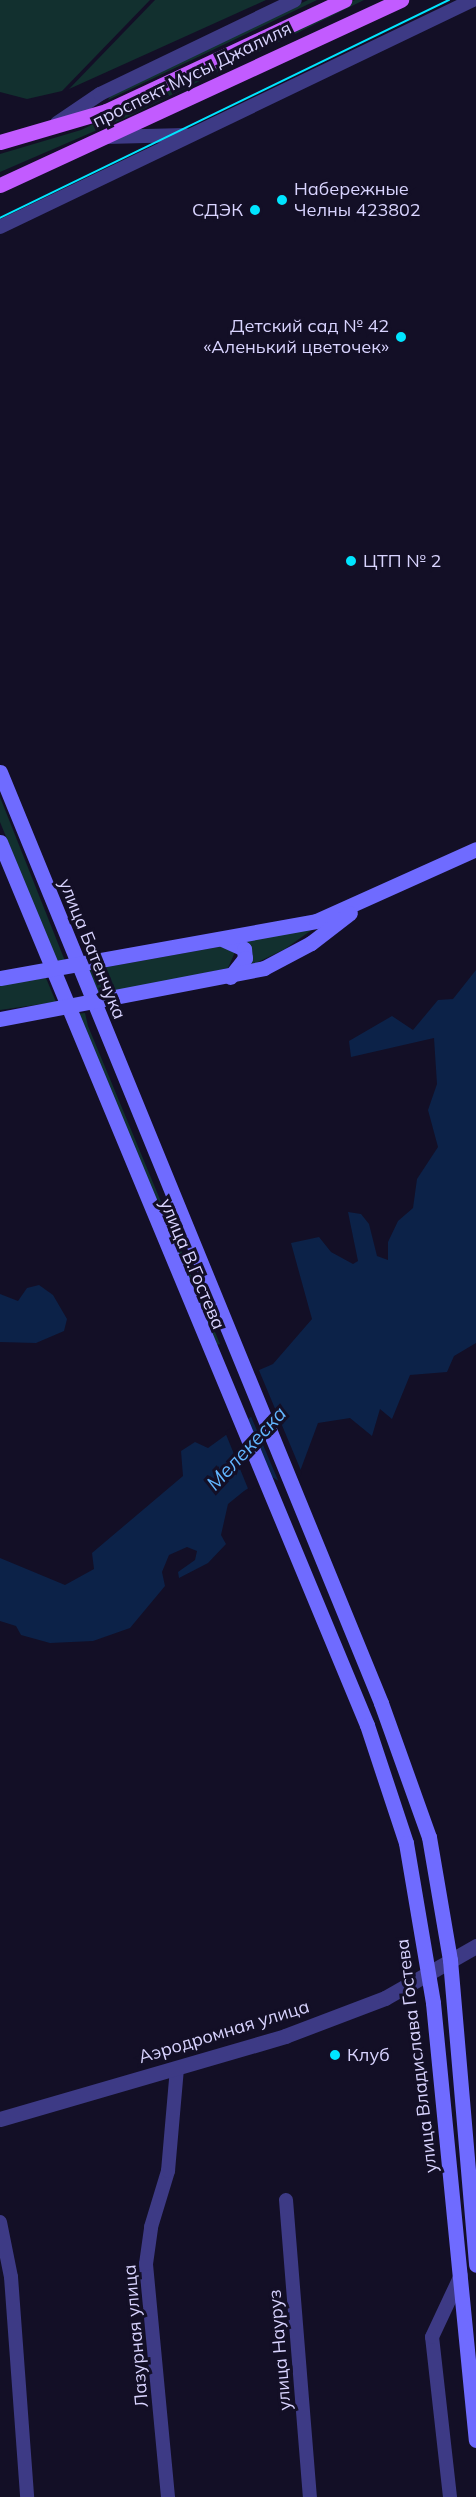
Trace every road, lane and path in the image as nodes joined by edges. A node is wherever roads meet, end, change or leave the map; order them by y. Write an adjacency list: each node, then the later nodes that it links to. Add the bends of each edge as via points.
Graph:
1 (295, 0): 5 (street, via 100,94)
2 (344, 0): 5 (main road, проспект Мусы Джалиля, via 106,111)
3 (401, 0): 7 (main road, проспект Мусы Джалиля)
4 (472, 0): 6 (street)
5 (45, 132): 8 (main road, проспект Мусы Джалиля)
6 (195, 134): 7 (street); 10 (street)
7 (106, 137): 9 (main road, проспект Мусы Джалиля)
8 (0, 142)
9 (0, 185)
10 (0, 227)
11 (0, 772): 16 (main road, улица Батенчука)
12 (0, 842): 17 (main road)
13 (476, 849): 14 (main road)
14 (370, 898): 15 (main road, via 316,921); 19 (main road, via 291,955)
15 (224, 940): 16 (main road); 19 (main road, via 239,944 245,958)
16 (78, 966): 17 (main road); 20 (main road, улица Батенчука)
17 (52, 971): 18 (main road); 21 (main road)
18 (0, 978)
19 (227, 979): 20 (main road)
20 (94, 1003): 21 (main road); 23 (main road, улица Батенчука)
21 (68, 1009): 22 (main road); 25 (main road, улица В.Гостева)
22 (0, 1019)
23 (148, 1141): 24 (main road, улица В.Гостева)
24 (298, 1503): 27 (main road, улица Владислава Гостева, via 381,1702 429,1837)
25 (274, 1512): 28 (main road, улица Владислава Гостева, via 371,1736 406,1843)
26 (476, 1946): 27 (street, Аэродромная улица)
27 (450, 1960): 28 (street, Аэродромная улица); 33 (main road, улица Владислава Гостева)
28 (429, 1972): 29 (street, Аэродромная улица, via 385,1998); 34 (main road, улица Владислава Гостева)
29 (177, 2068): 30 (street, Аэродромная улица); 37 (street, Лазурная улица, via 168,2171 151,2227 146,2264)
30 (0, 2119)
31 (286, 2200): 38 (street, улица Науруз)
32 (0, 2222): 36 (street, via 11,2277)
33 (476, 2265)
34 (462, 2273): 35 (main road, улица Владислава Гостева); 39 (street, via 432,2337)
35 (476, 2440)
36 (27, 2497)
37 (168, 2497)
38 (310, 2497)
39 (450, 2497)

